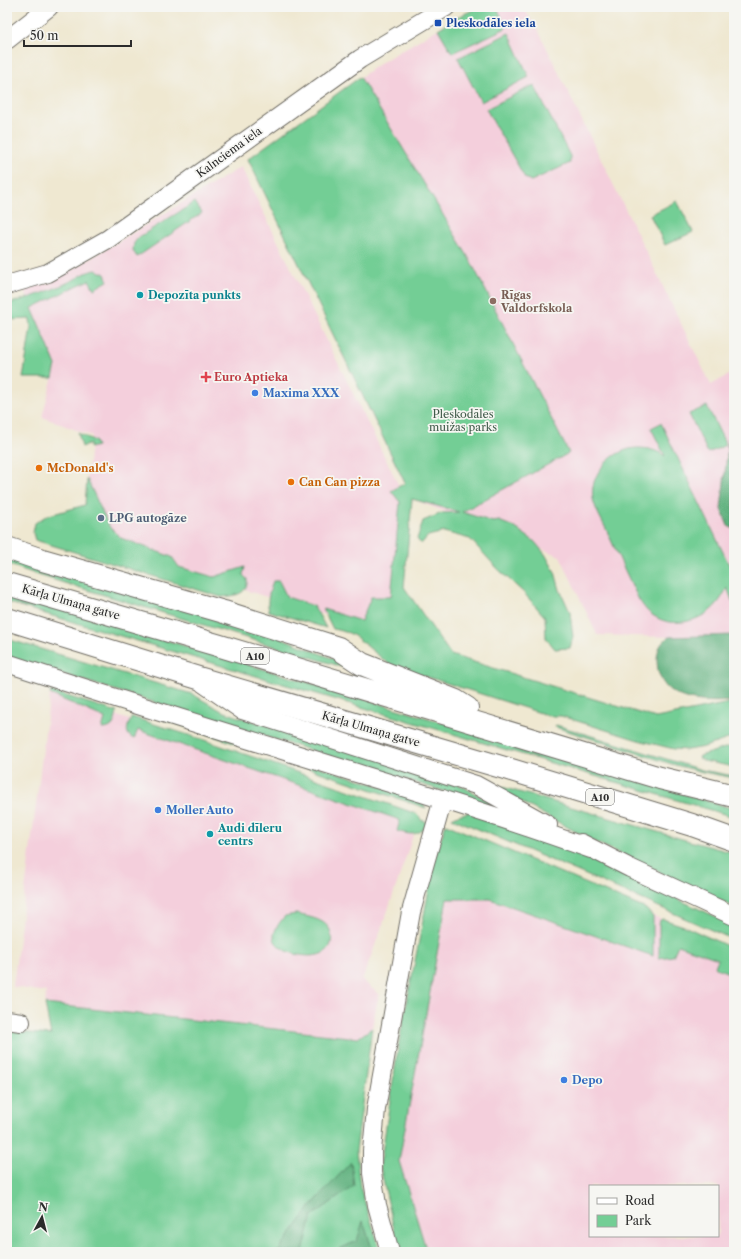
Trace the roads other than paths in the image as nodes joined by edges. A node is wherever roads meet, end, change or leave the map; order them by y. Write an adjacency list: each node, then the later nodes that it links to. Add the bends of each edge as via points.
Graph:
1 (49, 7): 3 (street)
2 (446, 7): 4 (street, Kalnciema iela, via 360,59 108,239 48,274)
3 (7, 40)
4 (7, 285)
5 (7, 548): 10 (highway, via 338,648 362,664 456,701)
6 (7, 584): 10 (highway, Kārļa Ulmaņa gatve / A10)
7 (7, 618): 9 (highway, Kārļa Ulmaņa gatve / A10)
8 (7, 663): 12 (street)
9 (195, 677): 13 (highway, Kārļa Ulmaņa gatve / A10, via 500,766); 14 (street, via 242,710 476,785)
10 (503, 730): 11 (highway, Kārļa Ulmaņa gatve / A10, via 660,778)
11 (734, 796)
12 (443, 799): 14 (street); 16 (street, via 411,912 376,1109 372,1173)
13 (734, 840)
14 (591, 849): 15 (street)
15 (734, 916)
16 (390, 1252)

